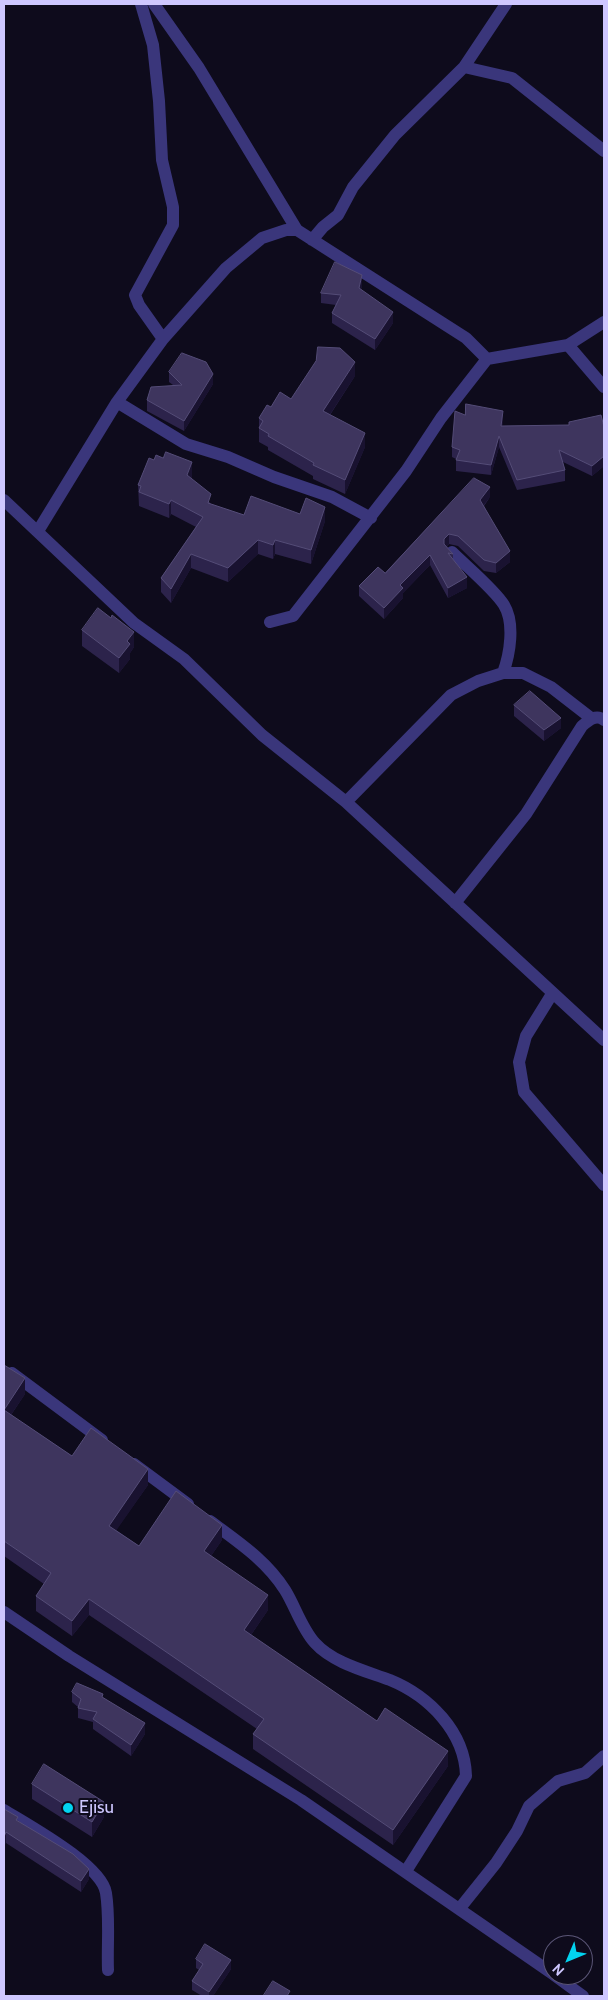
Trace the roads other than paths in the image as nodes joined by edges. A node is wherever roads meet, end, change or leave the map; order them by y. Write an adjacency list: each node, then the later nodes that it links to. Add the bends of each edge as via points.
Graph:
1 (141, 4): 9 (street, via 154,53 162,160 173,207 173,224 135,295)
2 (154, 4): 6 (street, via 199,68)
3 (506, 4): 4 (street)
4 (464, 67): 5 (street, via 512,78); 7 (street, via 395,135 352,187 338,215)
5 (604, 151)
6 (297, 230): 7 (street); 9 (street, via 262,238 226,268)
7 (312, 240): 11 (street, via 466,338)
8 (604, 322): 10 (street)
9 (163, 339): 13 (street)
10 (568, 344): 11 (street); 12 (street)
11 (487, 359): 15 (street, via 440,418 406,472)
12 (604, 387)
13 (117, 402): 15 (street, via 186,444 332,497); 16 (street)
14 (4, 500): 16 (street)
15 (371, 518): 18 (street, via 293,616)
16 (38, 531): 22 (street, via 134,623 184,659 262,735)
17 (452, 552): 19 (street, via 504,604 510,618 510,639)
18 (270, 622)
19 (502, 673): 20 (street, via 523,674 552,687); 22 (street, via 451,695)
20 (591, 718): 21 (street); 23 (street, via 582,726 526,814)
21 (604, 720)
22 (346, 802): 23 (street)
23 (455, 903): 24 (street)
24 (552, 994): 25 (street); 26 (street, via 526,1036 519,1062 524,1092)
25 (604, 1040)
26 (604, 1185)
27 (12, 1373): 31 (street, via 262,1560 284,1589 316,1643 345,1664 409,1689 448,1724 466,1763 466,1776)
28 (4, 1612): 31 (street, via 301,1800)
29 (604, 1756): 32 (street, via 585,1773 558,1781 529,1806 496,1863)
30 (4, 1810): 34 (street, via 74,1855 98,1876 106,1892)
31 (406, 1871): 32 (street)
32 (460, 1908): 33 (street)
33 (543, 1967)
34 (108, 1970)
35 (568, 1985): 36 (street)
36 (583, 1996)

